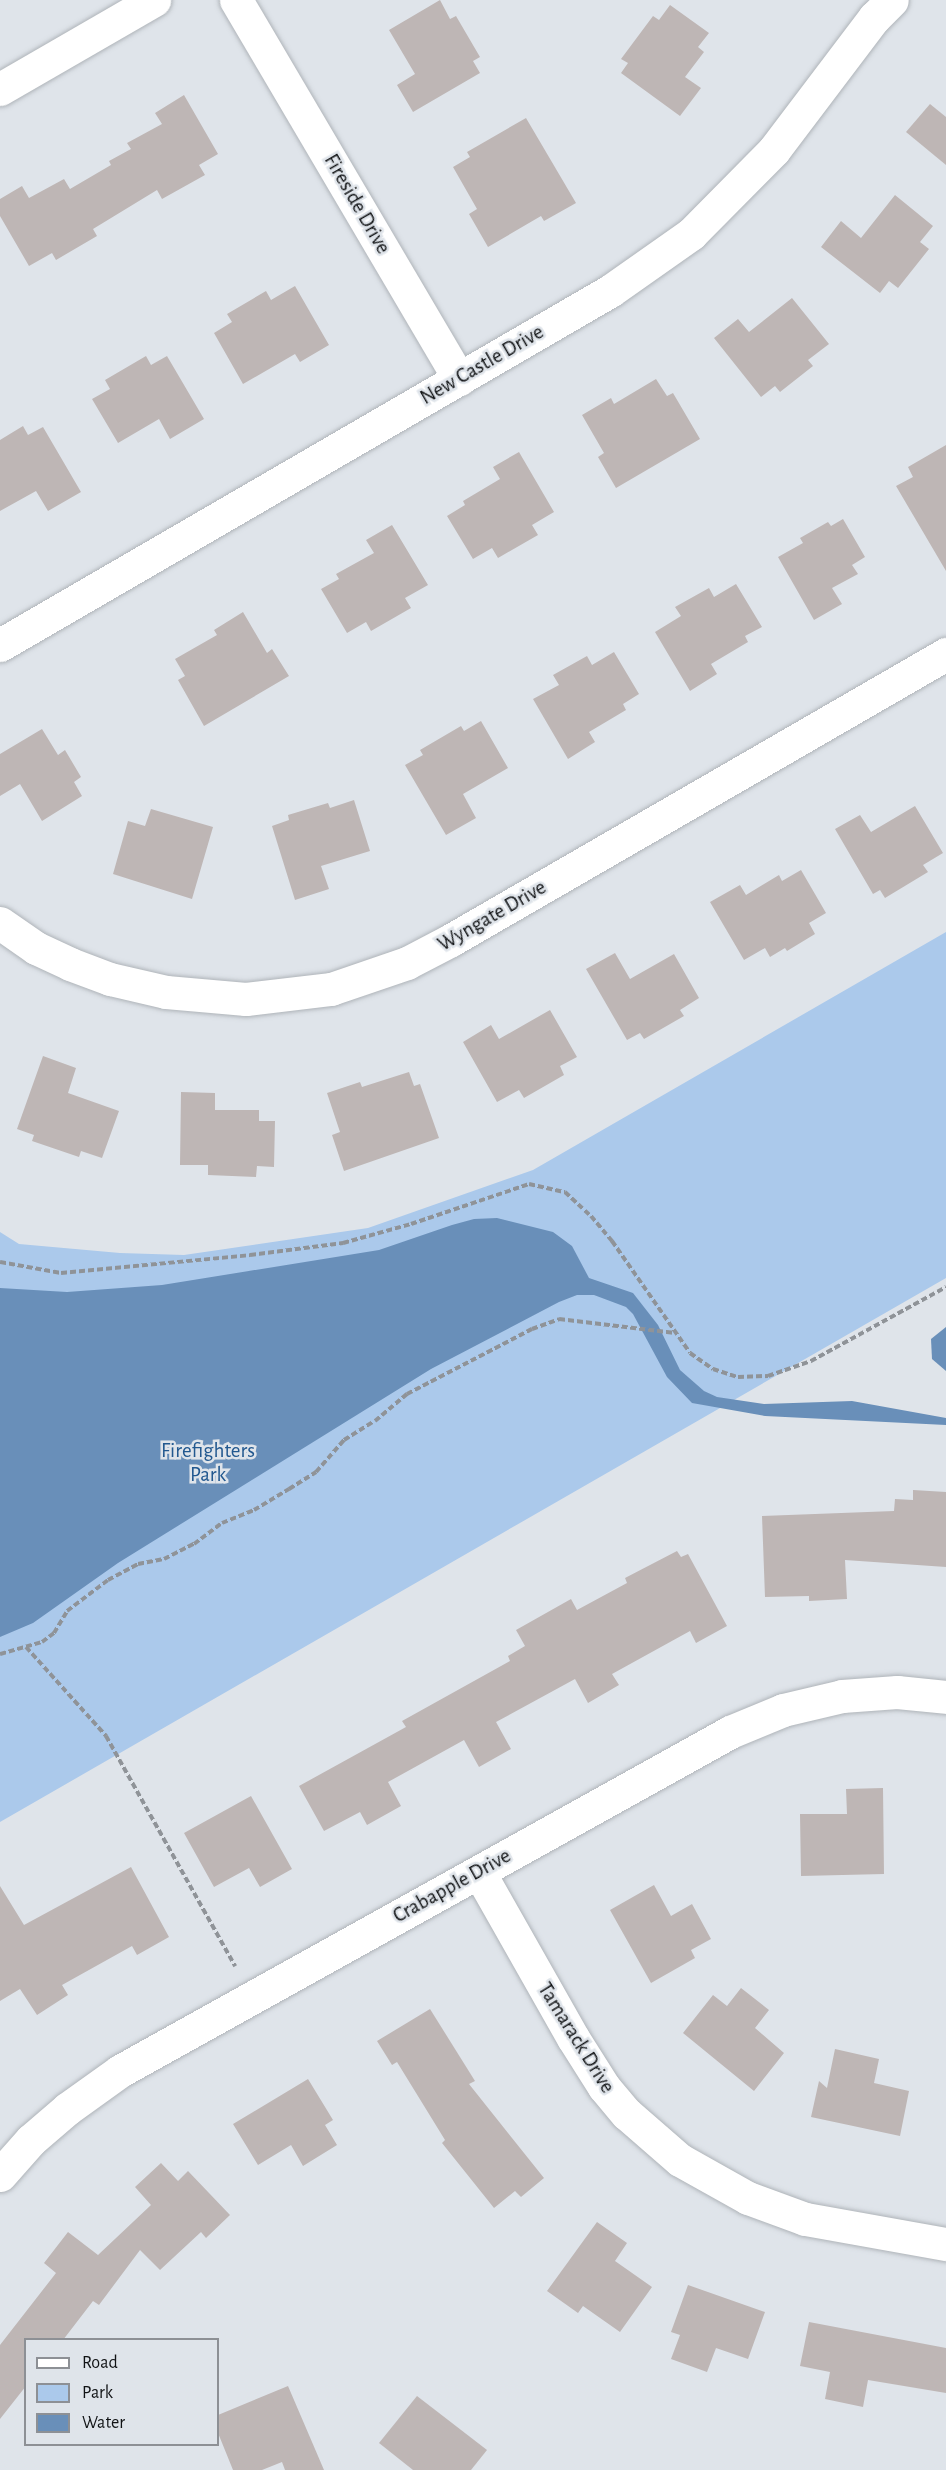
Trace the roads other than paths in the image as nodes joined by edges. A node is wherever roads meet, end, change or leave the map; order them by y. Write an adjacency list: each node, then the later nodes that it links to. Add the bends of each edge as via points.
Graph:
1 (154, 0): 5 (street)
2 (236, 0): 4 (street, Fireside Drive)
3 (892, 0): 6 (street, New Castle Drive, via 874,18 774,150 691,234 610,291)
4 (260, 14): 6 (street, Fireside Drive)
5 (0, 89)
6 (459, 379): 7 (street, New Castle Drive)
7 (0, 645)
8 (946, 654): 9 (street, Wyngate Drive, via 451,940 407,963 331,989 246,999 166,992 110,979 70,964 36,948)
9 (0, 923)
10 (946, 1697): 11 (street, Crabapple Drive, via 869,1692 812,1702 758,1719)
11 (479, 1872): 12 (street, Crabapple Drive, via 120,2071 31,2140); 13 (street, Tamarack Drive, via 585,2060 627,2114 652,2138 713,2180 780,2210)
12 (0, 2175)
13 (946, 2244)

